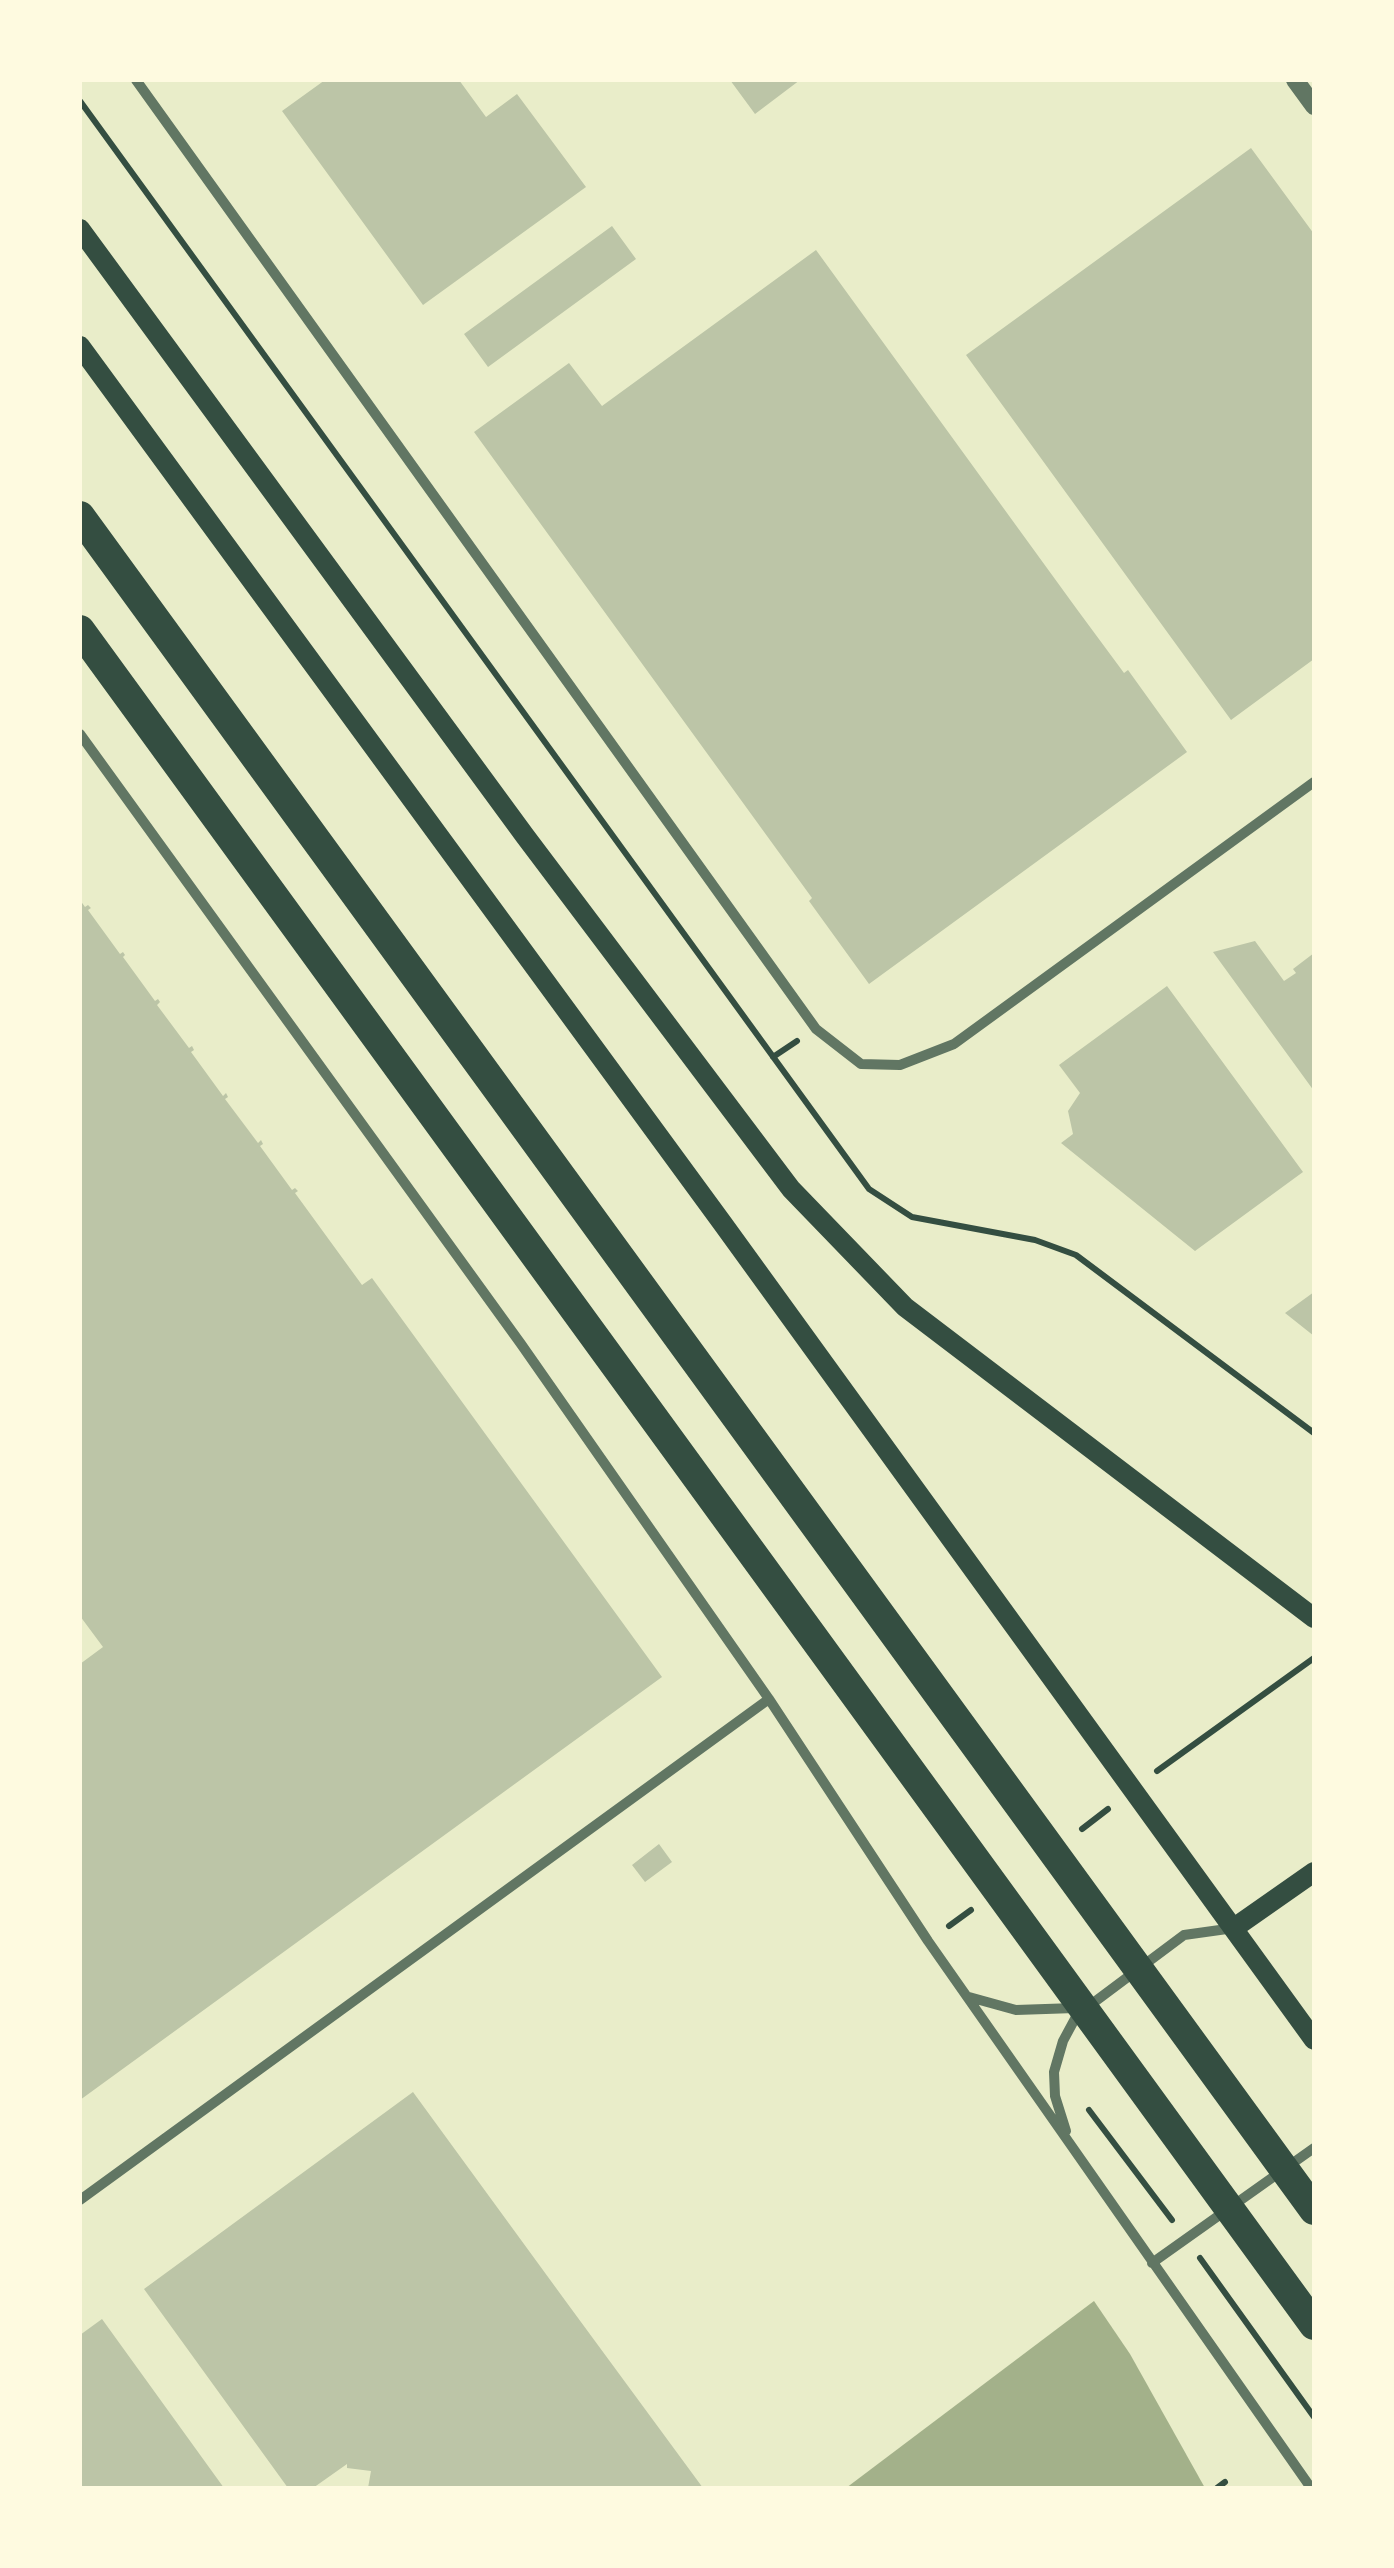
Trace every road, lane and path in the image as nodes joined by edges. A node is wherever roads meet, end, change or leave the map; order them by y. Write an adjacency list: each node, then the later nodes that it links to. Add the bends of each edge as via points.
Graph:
1 (136, 80): 9 (street, via 816,1029 861,1064 900,1065 954,1044)
2 (1295, 80): 3 (street)
3 (1314, 106)
4 (80, 230): 10 (main road, via 791,1189 906,1308)
5 (80, 346): 13 (main road)
6 (80, 516): 22 (highway)
7 (80, 630): 24 (highway)
8 (80, 734): 12 (street, via 522,1344)
9 (1314, 782)
10 (1314, 1618)
11 (1314, 1658): 13 (path)
12 (768, 1699): 16 (street); 21 (street)
13 (1134, 1790): 15 (main road)
14 (1314, 1872): 15 (main road)
15 (1234, 1928): 17 (street, via 1184,1935); 18 (main road)
16 (967, 1996): 17 (street, via 1042,2012); 20 (street)
17 (1086, 2005): 20 (street, via 1054,2072 1062,2124)
18 (1314, 2040)
19 (1314, 2148): 23 (street)
20 (1080, 2159): 23 (street)
21 (80, 2200)
22 (1314, 2210)
23 (1152, 2264): 27 (street)
24 (1314, 2325)
25 (1225, 2482): 26 (path)
26 (1216, 2488)
27 (1311, 2488)

